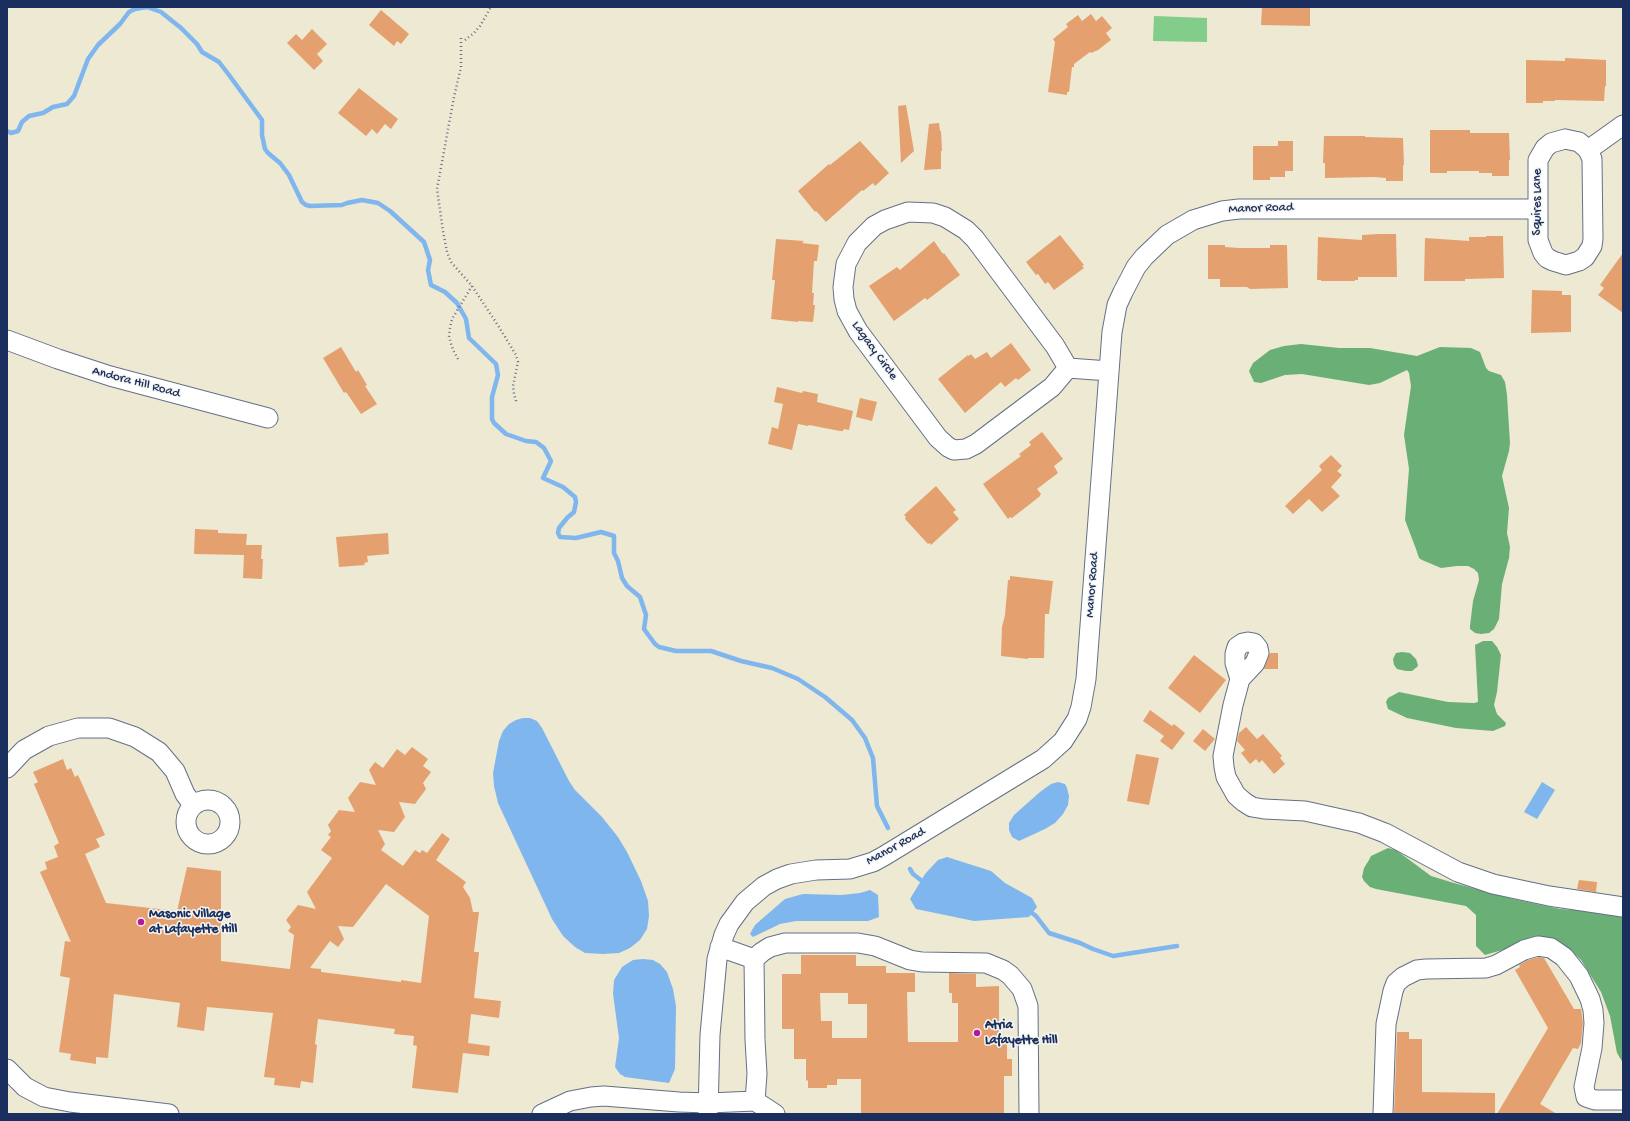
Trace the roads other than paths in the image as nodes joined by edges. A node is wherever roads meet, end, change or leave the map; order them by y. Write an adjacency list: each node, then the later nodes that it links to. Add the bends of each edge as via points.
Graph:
1 (1623, 125): 2 (street)
2 (1588, 150): 3 (street, Squires Lane, via 1578,142 1564,139 1545,148 1538,160); 3 (street, Squires Lane, via 1593,166 1593,239 1585,257 1566,265 1547,258 1538,240)
3 (1538, 209): 6 (street, Manor Road, via 1239,208 1193,220 1167,235 1136,267 1117,305)
4 (7, 340): 7 (street, Andora Hill Road, via 110,376)
5 (1068, 368): 5 (street, Lagacy Circle, via 1055,346 975,239 945,217 908,212 896,215 874,226 851,253 843,287 845,305 851,321 938,438 948,447 960,450 976,444 1052,387); 6 (street)
6 (1109, 371): 12 (street, Manor Road, via 1086,679 1081,708 1071,730 1053,751 1033,766 884,856 850,869 790,874 764,886 737,912)
7 (268, 418)
8 (1240, 679): 11 (street, via 1223,756 1224,767 1226,777 1236,795 1252,807 1305,811 1359,822 1458,872 1493,884 1549,896)
9 (7, 768): 10 (street, via 24,750 49,736 78,728 109,728 135,737 159,752 175,771)
10 (193, 805)
11 (1623, 906)
12 (720, 947): 13 (street); 17 (street, Manor Road, via 711,1028)
13 (754, 959): 16 (street, via 757,1074); 21 (street, via 770,947 785,943 858,943 876,946 910,960 986,963 1003,970 1022,990 1028,1006)
14 (7, 1069): 18 (street, via 25,1087 44,1097)
15 (1623, 1100): 22 (street, via 1595,1100 1586,1097 1584,1087 1594,1023 1590,999 1579,976 1564,957 1551,948 1538,946 1486,968 1426,969 1402,977 1392,991 1386,1024)
16 (755, 1101): 17 (street, via 746,1100); 20 (street)
17 (708, 1109): 19 (street, via 679,1102 591,1097 570,1101)
18 (169, 1114)
19 (542, 1114)
20 (775, 1114)
21 (1029, 1114)
22 (1383, 1114)

